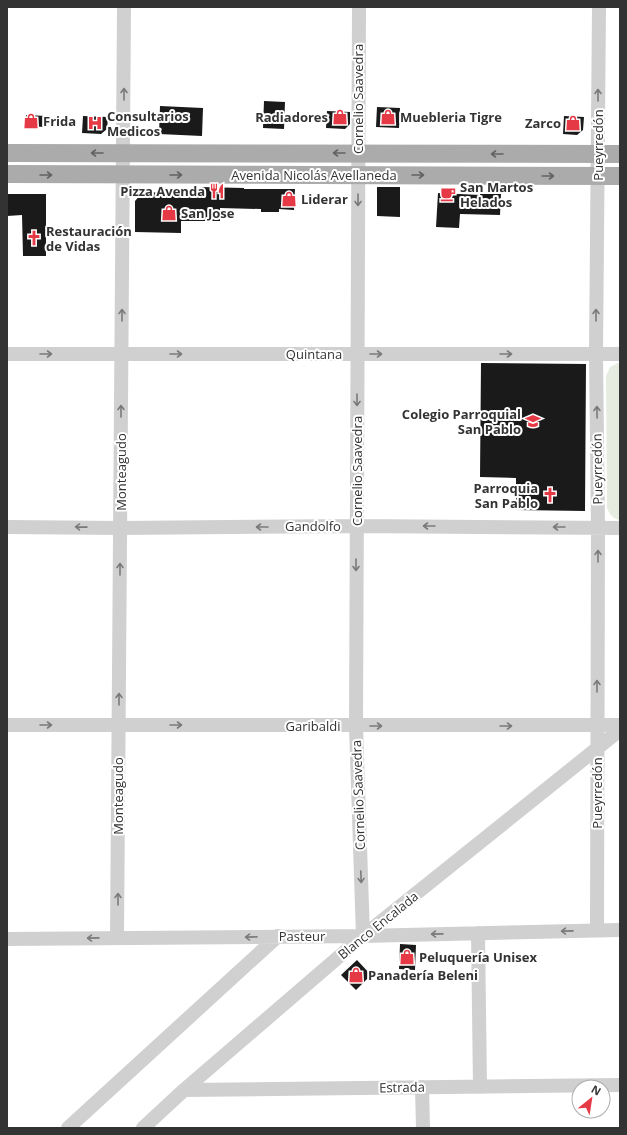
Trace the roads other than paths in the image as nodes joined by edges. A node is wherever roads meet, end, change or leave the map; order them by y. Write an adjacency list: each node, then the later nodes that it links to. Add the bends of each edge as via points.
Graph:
1 (124, 7): 5 (street, Monteagudo, one-way to 1)
2 (359, 7): 6 (street, Cornelio Saavedra)
3 (599, 7): 7 (street, Pueyrredón, one-way to 3)
4 (7, 153): 5 (main road, Avenida Nicolás Avellaneda, one-way to 4)
5 (123, 153): 6 (main road, Avenida Nicolás Avellaneda, one-way to 5); 10 (street, Monteagudo)
6 (358, 154): 7 (main road, Avenida Nicolás Avellaneda, one-way to 6); 11 (street, Cornelio Saavedra)
7 (598, 154): 8 (main road, Avenida Nicolás Avellaneda); 12 (street, Pueyrredón)
8 (620, 154)
9 (7, 174): 10 (main road, Avenida Nicolás Avellaneda, one-way to 10)
10 (123, 175): 11 (main road, Avenida Nicolás Avellaneda, one-way to 11); 15 (street, Monteagudo, one-way to 10)
11 (358, 175): 12 (main road, Avenida Nicolás Avellaneda, one-way to 12); 16 (street, Cornelio Saavedra, one-way to 16)
12 (597, 176): 13 (main road, Avenida Nicolás Avellaneda); 17 (street, Pueyrredón, one-way to 12)
13 (620, 176)
14 (7, 354): 15 (street, Quintana, one-way to 15)
15 (122, 354): 16 (street, Quintana, one-way to 16); 21 (street, Monteagudo, one-way to 15)
16 (357, 354): 17 (street, Quintana, one-way to 17); 19 (street, Cornelio Saavedra, one-way to 19)
17 (596, 354): 18 (street, Quintana); 22 (street, Pueyrredón, one-way to 17)
18 (620, 354)
19 (356, 526): 21 (street, Gandolfo, one-way to 21); 22 (street, Gandolfo, one-way to 19); 27 (street, Cornelio Saavedra, one-way to 27)
20 (7, 527): 21 (street, Gandolfo, one-way to 20)
21 (120, 528): 25 (street, Monteagudo, one-way to 21)
22 (598, 528): 23 (street, Gandolfo); 28 (street, Pueyrredón, one-way to 22)
23 (620, 528)
24 (7, 725): 25 (street, Garibaldi, one-way to 25)
25 (119, 725): 27 (street, Garibaldi, one-way to 27); 36 (street, Monteagudo, one-way to 25)
26 (620, 725): 28 (street, Garibaldi)
27 (356, 726): 28 (street, Garibaldi, one-way to 28); 35 (street, Cornelio Saavedra, one-way to 35)
28 (597, 726): 30 (street, Pueyrredón)
29 (620, 730): 30 (street, Blanco Encalada)
30 (597, 748): 31 (street, Pueyrredón); 35 (street, Blanco Encalada)
31 (597, 930): 32 (street, Pasteur); 33 (street, Pasteur, one-way to 33)
32 (620, 930)
33 (478, 933): 35 (street, Pasteur, one-way to 35); 40 (street)
34 (278, 936): 35 (street, Pasteur); 36 (street, Pasteur, one-way to 36); 42 (street)
35 (363, 936): 41 (street, Blanco Encalada)
36 (117, 938): 37 (street, Pasteur, one-way to 37)
37 (7, 939)
38 (620, 1085): 40 (street, Estrada)
39 (422, 1087): 40 (street, Estrada); 41 (street, Estrada); 44 (street)
40 (480, 1087)
41 (184, 1090): 43 (street, Blanco Encalada)
42 (68, 1128)
43 (143, 1128)
44 (422, 1128)

